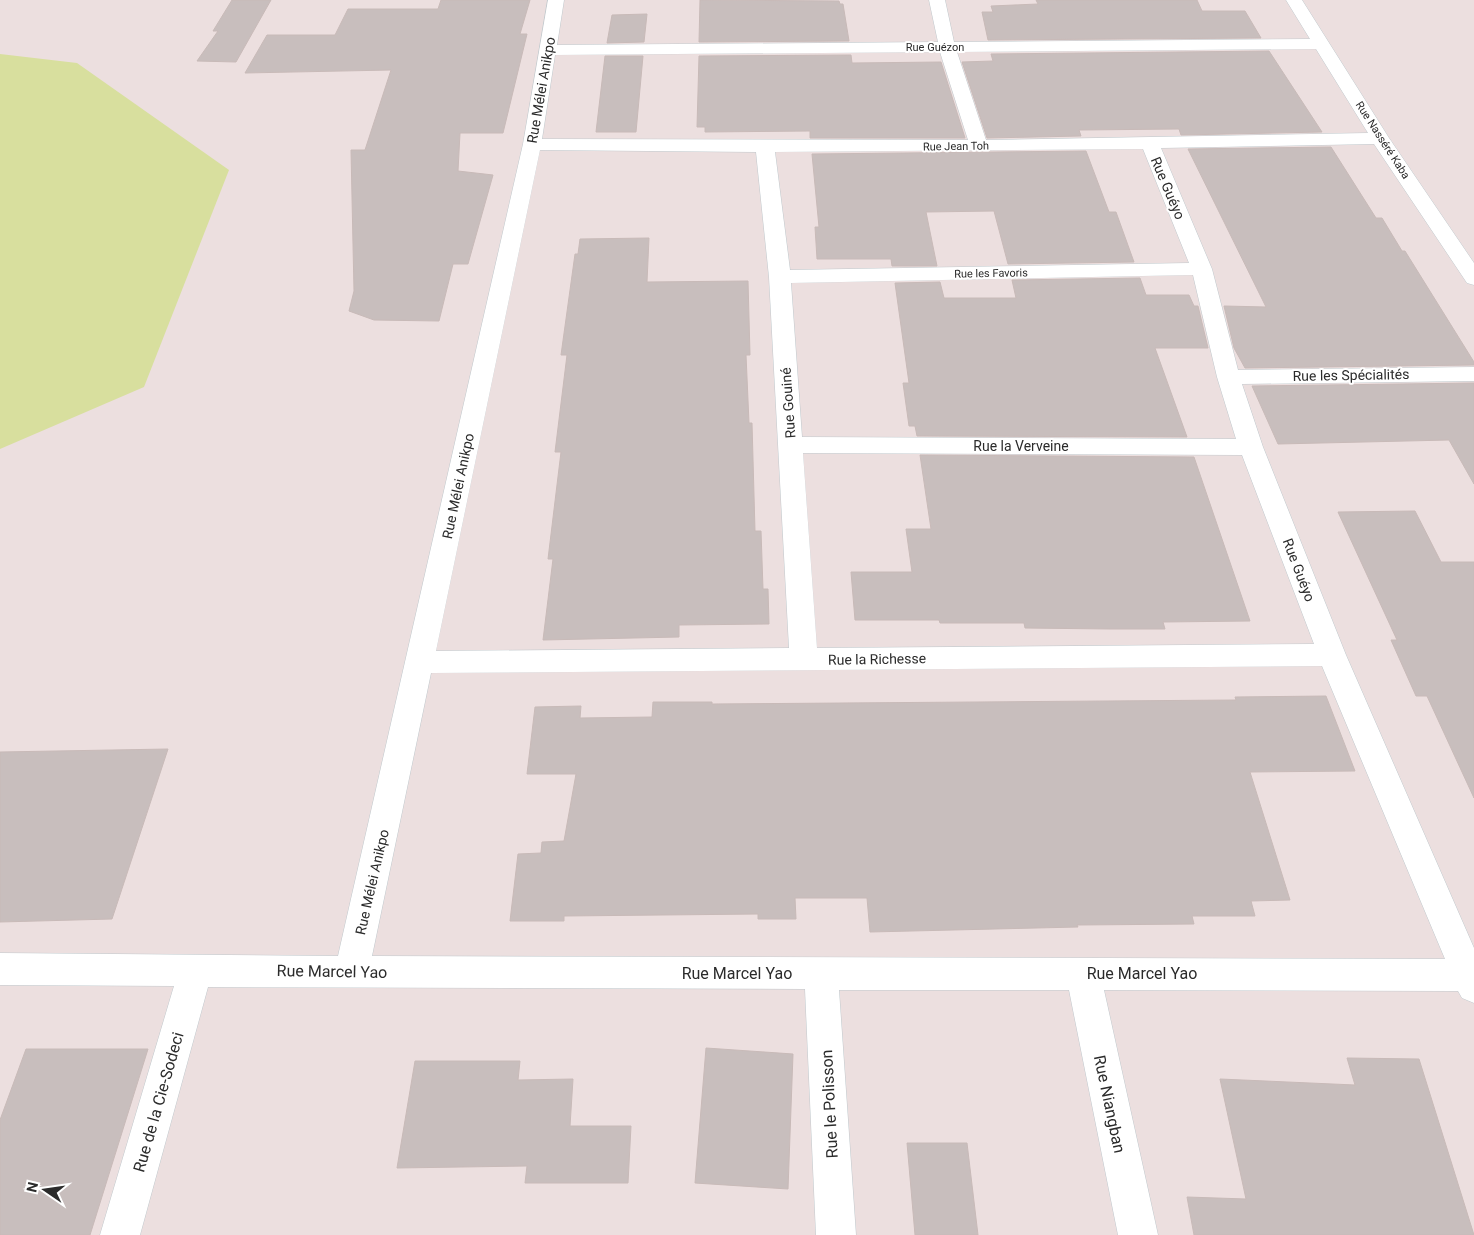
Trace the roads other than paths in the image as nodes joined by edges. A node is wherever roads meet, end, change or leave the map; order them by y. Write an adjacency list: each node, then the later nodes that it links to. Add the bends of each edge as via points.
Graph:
1 (556, 0): 6 (street, Rue Mélei Anikpo)
2 (936, 0): 5 (street)
3 (1294, 0): 4 (street, Rue Nasséré Kaba)
4 (1322, 44): 5 (street, Rue Guézon); 7 (street, Rue Nasséré Kaba)
5 (947, 47): 6 (street, Rue Guézon); 10 (street)
6 (549, 50): 8 (street, Rue Mélei Anikpo)
7 (1380, 138): 9 (street, Rue Jean Toh); 14 (street, Rue Nasséré Kaba)
8 (532, 144): 11 (street, Rue Jean Toh); 21 (street, Rue Mélei Anikpo)
9 (1150, 144): 10 (street, Rue Jean Toh); 12 (street, Rue Guéyo)
10 (979, 146): 11 (street, Rue Jean Toh)
11 (765, 148): 13 (street, Rue Gouiné)
12 (1202, 269): 13 (street, Rue les Favoris); 16 (street, Rue Guéyo)
13 (780, 277): 17 (street, Rue Gouiné)
14 (1474, 279)
15 (1474, 374): 16 (street, Rue les Spécialités)
16 (1228, 377): 18 (street, Rue Guéyo)
17 (791, 446): 18 (street, Rue la Verveine); 20 (street, Rue Gouiné)
18 (1251, 447): 19 (street, Rue Guéyo)
19 (1332, 655): 20 (street, Rue la Richesse); 27 (street, Rue Guéyo)
20 (804, 660): 21 (street, Rue la Richesse)
21 (421, 662): 24 (street, Rue Mélei Anikpo)
22 (0, 969): 23 (street, Rue Marcel Yao)
23 (196, 969): 24 (street, Rue Marcel Yao); 28 (street, Rue de la Cie-Sodeci)
24 (352, 971): 25 (street, Rue Marcel Yao)
25 (821, 973): 26 (street, Rue Marcel Yao); 29 (street, Rue le Polisson)
26 (1082, 973): 27 (street, Rue Marcel Yao); 30 (street, Rue Niangban)
27 (1472, 979)
28 (120, 1235)
29 (836, 1235)
30 (1138, 1235)

